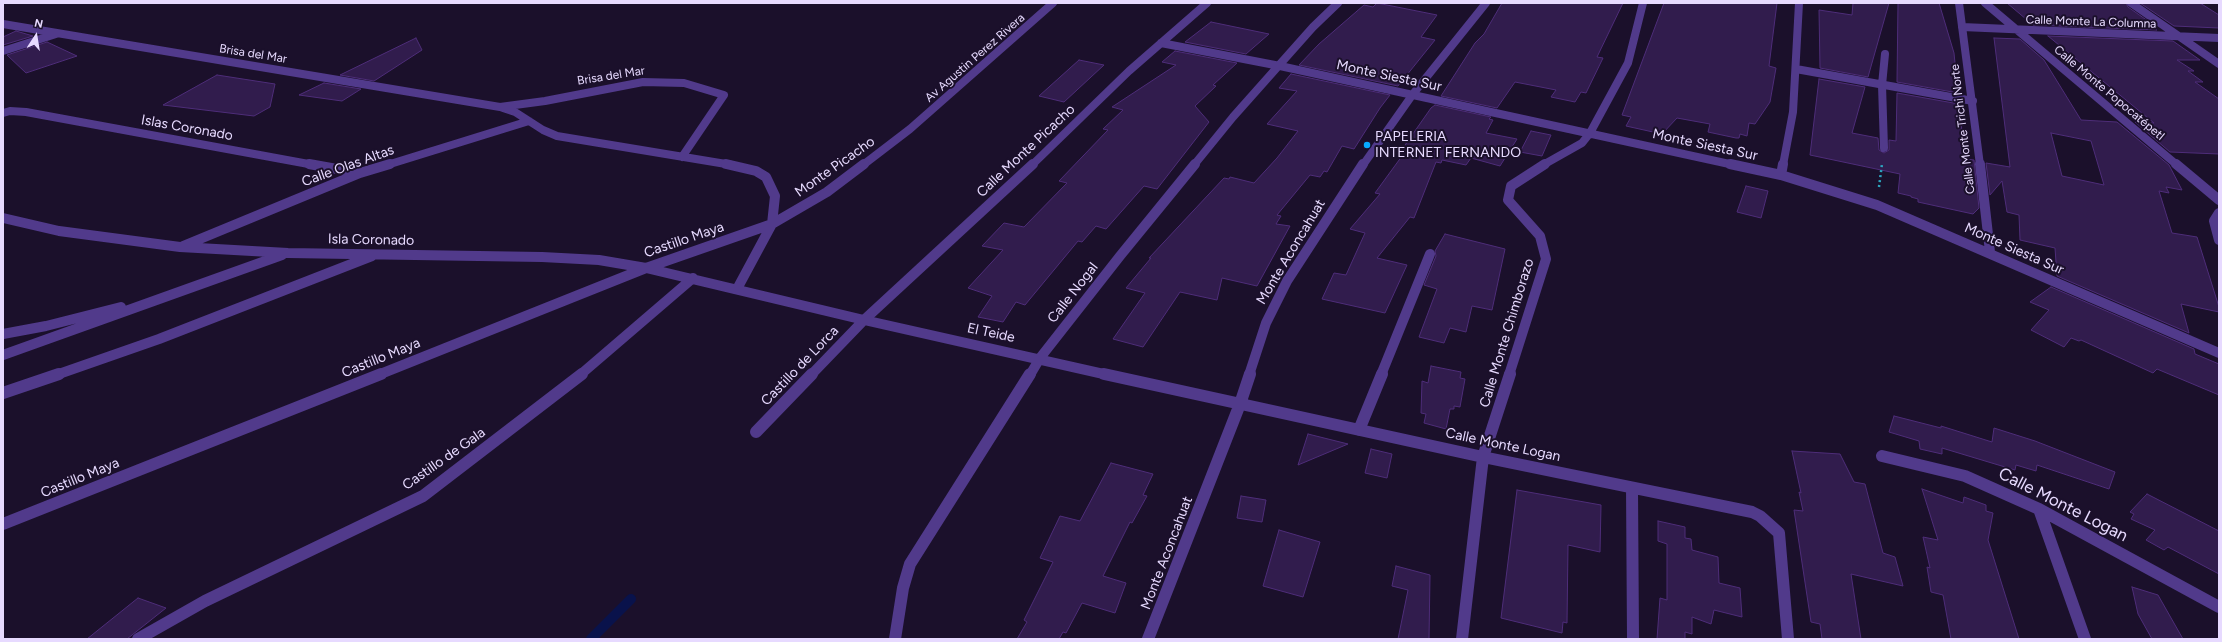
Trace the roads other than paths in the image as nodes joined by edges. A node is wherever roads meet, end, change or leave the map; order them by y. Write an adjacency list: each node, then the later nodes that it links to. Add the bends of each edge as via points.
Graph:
1 (1053, 3): 28 (street, Av Agustin Perez Rivera)
2 (1207, 3): 16 (street, Calle Monte Picacho)
3 (1338, 3): 20 (street, Calle Nogal, via 1313,27)
4 (1486, 3): 23 (street, Monte Aconcahuat)
5 (1644, 3): 29 (street, Calle Monte Chimborazo, via 1628,63)
6 (1799, 3): 21 (street)
7 (1959, 3): 11 (street, Calle Monte Trichi Norte)
8 (1985, 3): 12 (street, Calle Monte Popocatépetl)
9 (2131, 3): 14 (street)
10 (3, 24): 13 (street, Brisa del Mar)
11 (1962, 27): 12 (street, Calle Monte La Columna); 24 (street, Calle Monte Trichi Norte)
12 (2016, 30): 14 (street, Calle Monte La Columna); 34 (street, Calle Monte Popocatépetl)
13 (57, 34): 17 (street); 25 (street, Brisa del Mar)
14 (2180, 37): 15 (street, Calle Monte La Columna); 19 (street)
15 (2219, 38)
16 (1161, 43): 20 (street, Monte Siesta Sur); 48 (street, Calle Monte Picacho)
17 (3, 51)
18 (1885, 54): 22 (street)
19 (2219, 64)
20 (1280, 66): 23 (street, Monte Siesta Sur); 52 (street, Calle Nogal, via 1233,117)
21 (1796, 69): 22 (street); 33 (street, via 1793,112)
22 (1882, 85): 24 (street); 30 (street)
23 (1413, 94): 29 (street, Monte Siesta Sur); 54 (street, Monte Aconcahuat, via 1356,174 1287,281 1266,323)
24 (1973, 101): 40 (street, Calle Monte Trichi Norte)
25 (500, 107): 27 (street, Brisa del Mar, via 515,112); 31 (street, Brisa del Mar, via 643,82 684,83 724,95)
26 (6, 112): 32 (street, Islas Coronado, via 26,112)
27 (528, 121): 31 (street, Brisa del Mar, via 543,130 570,139); 32 (street, Calle Olas Altas)
28 (910, 129): 37 (street, Monte Picacho, via 827,192)
29 (1590, 133): 33 (street, Monte Siesta Sur); 58 (street, Calle Monte Chimborazo, via 1582,143 1536,168 1511,186 1508,200 1540,236 1546,259)
30 (1884, 148)
31 (682, 157): 37 (street, Brisa del Mar, via 756,170 766,177 775,196)
32 (360, 174): 39 (street, Calle Olas Altas)
33 (1781, 175): 40 (street, Monte Siesta Sur, via 1877,205)
34 (2219, 200)
35 (2219, 213): 38 (street, via 2214,221)
36 (3, 218): 39 (street, Isla Coronado, via 59,231)
37 (772, 224): 44 (street, Castillo Maya); 46 (street, Brisa del Mar)
38 (2219, 240)
39 (180, 248): 41 (street, Isla Coronado)
40 (1990, 252): 50 (street, Monte Siesta Sur)
41 (288, 253): 42 (street, Isla Coronado); 47 (street)
42 (378, 254): 44 (street, Isla Coronado, via 600,260); 53 (street, via 159,339)
43 (1430, 254): 55 (street)
44 (646, 268): 45 (street, Isla Coronado); 61 (street, Castillo Maya)
45 (693, 278): 46 (street, Isla Coronado); 63 (street, Castillo de Gala, via 566,387 423,496 205,601)
46 (737, 289): 48 (street, El Teide)
47 (179, 292): 49 (street, via 46,326); 51 (street)
48 (864, 320): 52 (street, El Teide); 56 (street, Castillo de Lorca)
49 (3, 334)
50 (2219, 353)
51 (3, 355)
52 (1040, 358): 54 (street, El Teide); 64 (street, Calle Nogal, via 910,564 903,588)
53 (3, 393)
54 (1240, 404): 55 (street, Calle Monte Logan); 65 (street, Monte Aconcahuat)
55 (1359, 430): 58 (street, Calle Monte Logan)
56 (756, 432)
57 (1882, 456): 60 (street, Calle Monte Logan, via 1965,476)
58 (1483, 457): 59 (street, Calle Monte Logan); 66 (street, Calle Monte Chimborazo)
59 (1632, 488): 67 (street); 68 (street, Calle Monte Logan, via 1752,512 1778,533)
60 (2039, 509): 62 (street, Calle Monte Logan); 69 (street)
61 (3, 524)
62 (2219, 607)
63 (138, 639)
64 (895, 639)
65 (1148, 639)
66 (1462, 639)
67 (1633, 639)
68 (1788, 639)
69 (2085, 639)

